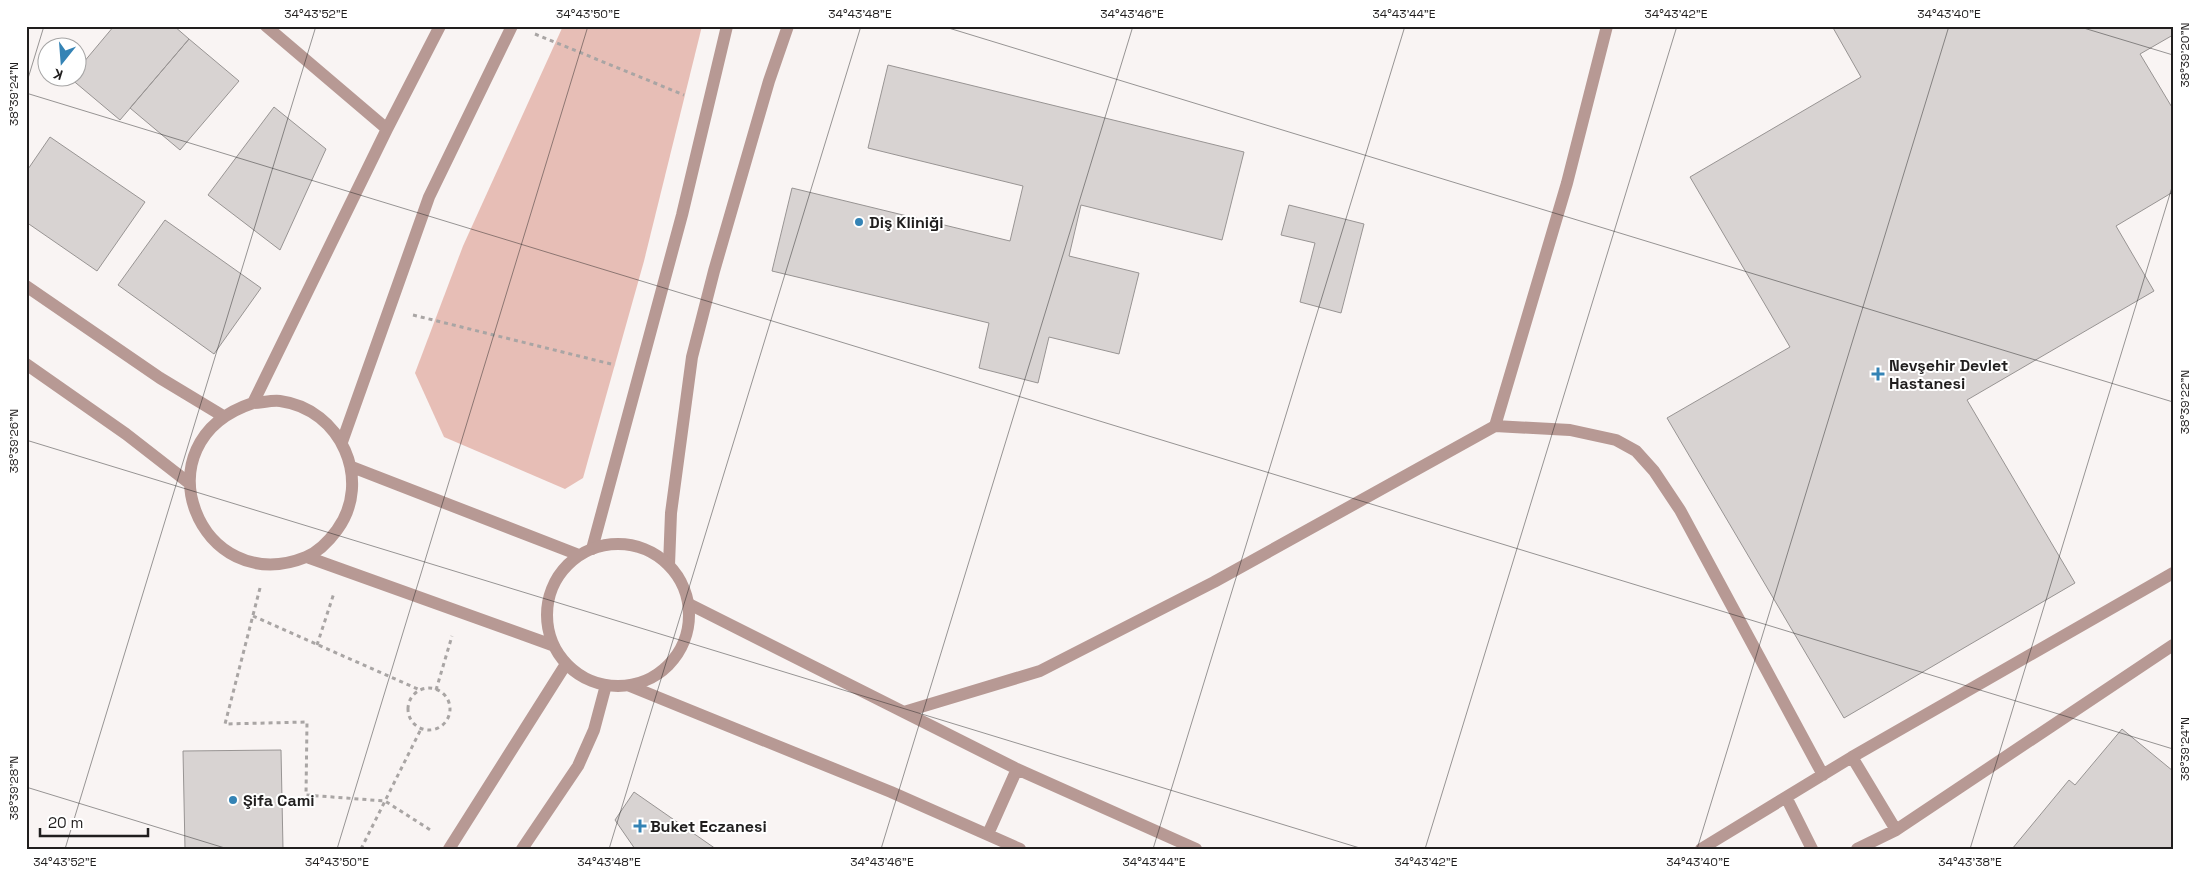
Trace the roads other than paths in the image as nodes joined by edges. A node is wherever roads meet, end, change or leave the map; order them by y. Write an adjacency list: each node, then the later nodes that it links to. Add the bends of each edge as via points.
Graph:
1 (266, 26): 7 (street)
2 (440, 26): 7 (street)
3 (512, 26): 13 (street, via 429,197)
4 (727, 26): 16 (street, via 682,214)
5 (788, 26): 19 (street, via 769,81 692,357 670,513)
6 (1607, 26): 12 (street, via 1567,183)
7 (387, 129): 10 (street)
8 (26, 286): 11 (street, via 160,378)
9 (26, 364): 15 (street, via 126,434)
10 (253, 403): 11 (street); 13 (street, via 279,401 304,408 326,422)
11 (223, 416): 15 (street, via 198,446 191,464)
12 (1495, 426): 27 (street, via 1214,582 1040,671); 30 (street, via 1570,430 1616,440 1636,451 1654,470 1680,510)
13 (342, 442): 14 (street)
14 (352, 467): 17 (street); 18 (street, via 353,494 345,519 329,541)
15 (189, 484): 18 (street, via 194,510 207,534 228,552 253,563 267,564)
16 (592, 548): 17 (street); 19 (street, via 632,545 652,552)
17 (579, 555): 22 (street, via 564,568 552,585 548,598 547,625)
18 (307, 557): 22 (street)
19 (668, 564): 21 (street, via 682,583)
20 (2173, 574): 28 (street)
21 (689, 604): 26 (street, via 689,627 682,648 668,666 651,679); 27 (street)
22 (552, 645): 24 (street)
23 (2173, 645): 32 (street)
24 (566, 664): 25 (street, via 584,678); 34 (street)
25 (606, 685): 26 (street); 35 (street, via 594,730 578,766)
26 (630, 686): 33 (street)
27 (904, 712): 29 (street)
28 (1852, 757): 30 (street); 32 (street)
29 (1017, 768): 33 (street); 37 (street)
30 (1823, 775): 31 (street)
31 (1786, 797): 38 (street); 39 (street)
32 (1896, 830): 40 (street)
33 (988, 834): 36 (street)
34 (450, 846)
35 (522, 849)
36 (1020, 849)
37 (1196, 849)
38 (1701, 849)
39 (1812, 849)
40 (1857, 849)

